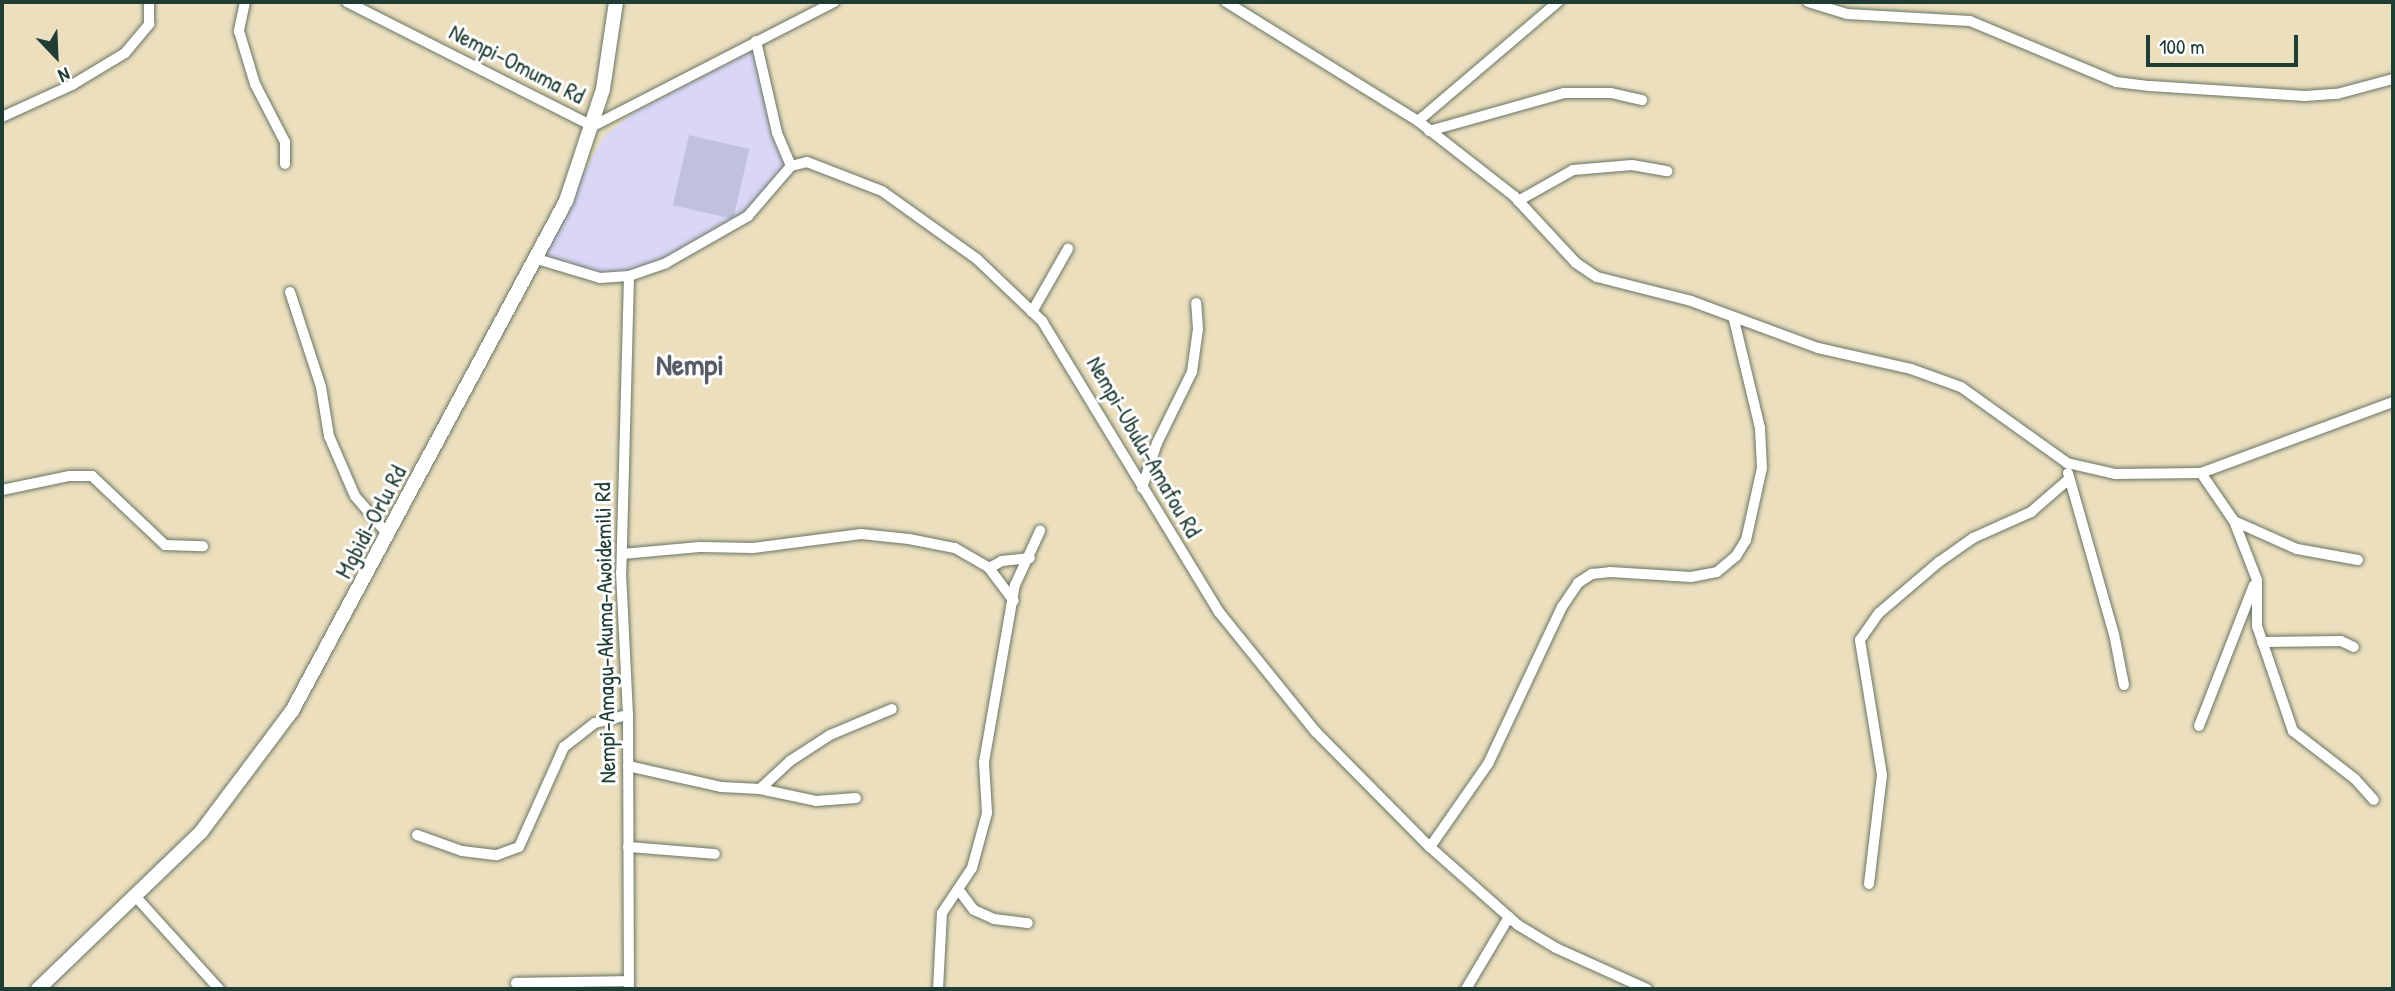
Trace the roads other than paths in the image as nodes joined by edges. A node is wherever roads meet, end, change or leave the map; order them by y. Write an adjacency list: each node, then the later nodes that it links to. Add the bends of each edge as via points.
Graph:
1 (149, 2): 12 (street, via 149,24 125,53 72,85)
2 (246, 2): 16 (street, via 239,31 255,84 285,142)
3 (346, 2): 14 (street, Nempi-Omuma Rd)
4 (616, 2): 14 (main road, Mgbidi-Orlu Rd)
5 (834, 2): 9 (street)
6 (1226, 2): 13 (street)
7 (1558, 2): 13 (street, via 1457,93)
8 (1808, 2): 10 (street, via 1847,14 1970,21 2116,82 2305,96 2337,94)
9 (756, 41): 14 (street); 17 (street, via 777,134)
10 (2393, 79)
11 (1642, 100): 15 (street, via 1611,93 1564,93)
12 (2, 117)
13 (1418, 121): 15 (street)
14 (593, 126): 21 (main road, Mgbidi-Orlu Rd, via 566,201)
15 (1429, 131): 19 (street)
16 (285, 164)
17 (791, 166): 22 (street, via 748,216 713,240); 25 (street, Nempi-Ubulu-Amafou Rd, via 807,162 882,191 977,259)
18 (1667, 170): 19 (street, via 1632,165 1573,170)
19 (1518, 201): 26 (street, via 1576,263 1597,277 1691,301)
20 (1068, 249): 25 (street)
21 (537, 260): 22 (street, via 600,278); 35 (main road, Mgbidi-Orlu Rd)
22 (629, 276): 37 (street, Nempi-Amagu-Akuma-Awoidemili Rd)
23 (290, 292): 35 (street, via 321,387 329,436 355,496)
24 (1196, 303): 31 (street, via 1192,372 1157,443)
25 (1032, 312): 31 (street, Nempi-Ubulu-Amafou Rd, via 1072,364)
26 (1734, 320): 28 (street, via 1961,387); 55 (street, via 1760,428 1762,468 1746,540 1717,572 1691,577 1611,572 1578,583 1562,607 1489,764)
27 (2393, 402): 29 (street)
28 (2067, 463): 29 (street, via 2115,474); 30 (street)
29 (2201, 473): 33 (street)
30 (2069, 479): 45 (street); 57 (street, via 2031,512 1973,538 1939,562 1878,613 1860,640 1882,775)
31 (1142, 488): 55 (street, Nempi-Ubulu-Amafou Rd, via 1219,612 1253,655 1316,732)
32 (2, 490): 36 (street, via 69,475 92,476 165,545)
33 (2234, 522): 39 (street, via 2297,549); 41 (street)
34 (1040, 531): 38 (street)
35 (389, 536): 59 (main road, Mgbidi-Orlu Rd, via 292,711 241,783)
36 (203, 546)
37 (622, 554): 40 (street, via 753,548 861,534 955,548); 47 (street, Nempi-Amagu-Akuma-Awoidemili Rd)
38 (1030, 558): 40 (street, via 1002,561); 42 (street, via 1016,584)
39 (2358, 560)
40 (989, 568): 42 (street)
41 (2257, 580): 43 (street); 48 (street)
42 (1014, 601): 58 (street, via 984,762 987,813 972,868)
43 (2262, 642): 44 (street, via 2341,641); 52 (street, via 2293,731 2355,779)
44 (2354, 648)
45 (2124, 685)
46 (892, 709): 50 (street, via 831,735 789,761)
47 (628, 715): 49 (street, Nempi-Amagu-Akuma-Awoidemili Rd); 53 (street, via 595,723 564,747 519,847 497,855 462,850)
48 (2199, 726)
49 (628, 766): 50 (street, via 721,787); 54 (street, Nempi-Amagu-Akuma-Awoidemili Rd)
50 (760, 789): 51 (street, via 816,801)
51 (856, 799)
52 (2374, 800)
53 (417, 835)
54 (628, 847): 56 (street); 63 (street, Nempi-Amagu-Akuma-Awoidemili Rd)
55 (1430, 847): 60 (street, Nempi-Ubulu-Amafou Rd)
56 (715, 854)
57 (1870, 884)
58 (958, 889): 61 (street, via 974,910 994,919); 66 (street, via 942,913)
59 (136, 897): 64 (main road, Mgbidi-Orlu Rd); 65 (street)
60 (1509, 917): 67 (street); 68 (street, Nempi-Ubulu-Amafou Rd, via 1556,948)
61 (1027, 923)
62 (516, 983): 63 (street)
63 (629, 985)
64 (38, 989)
65 (219, 989)
66 (938, 989)
67 (1466, 989)
68 (1647, 989)

